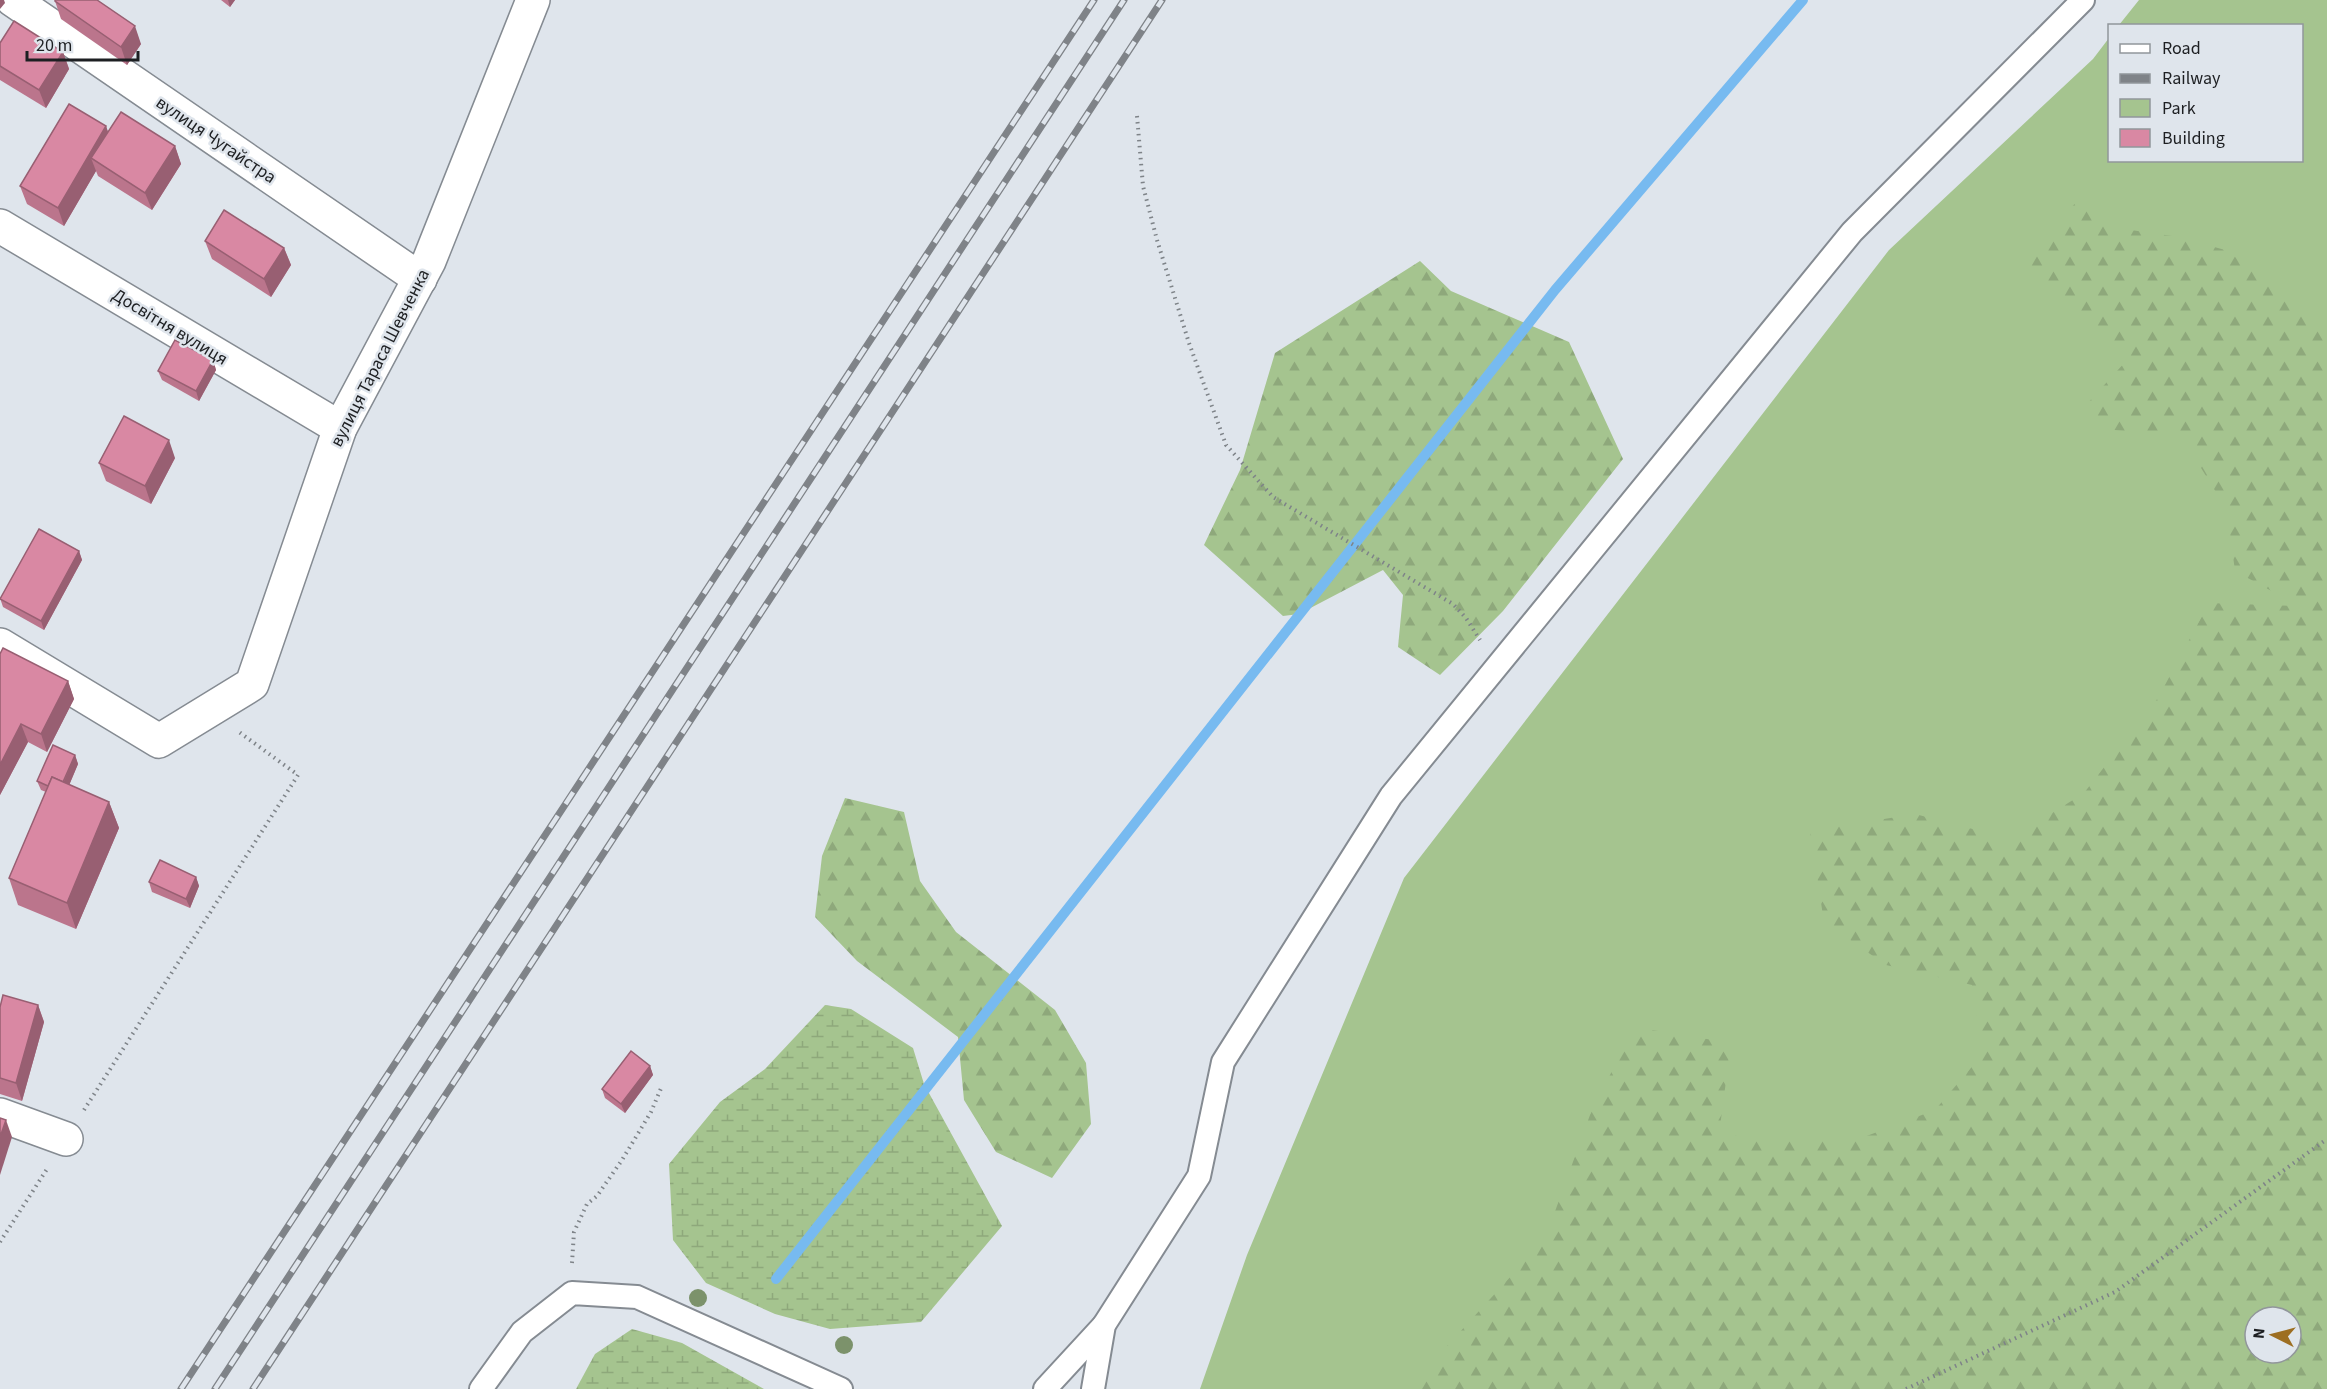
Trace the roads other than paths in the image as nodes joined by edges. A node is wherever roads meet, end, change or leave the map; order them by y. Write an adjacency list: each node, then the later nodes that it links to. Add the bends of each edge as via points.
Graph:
1 (13, 0): 5 (street, вулиця Чугайстра)
2 (533, 0): 5 (street, вулиця Тараса Шевченка)
3 (2083, 0): 10 (lane, via 1852,232 1391,796 1222,1062 1199,1176)
4 (0, 226): 6 (street, Досвітня вулиця)
5 (420, 279): 6 (street, вулиця Тараса Шевченка)
6 (340, 428): 7 (street, вулиця Тараса Шевченка, via 252,684 159,741)
7 (0, 645)
8 (0, 1115): 9 (street)
9 (66, 1139)
10 (1104, 1325): 13 (lane); 14 (lane)
11 (482, 1389): 12 (lane, via 522,1332 572,1293 637,1297)
12 (841, 1389)
13 (1045, 1389)
14 (1093, 1389)

